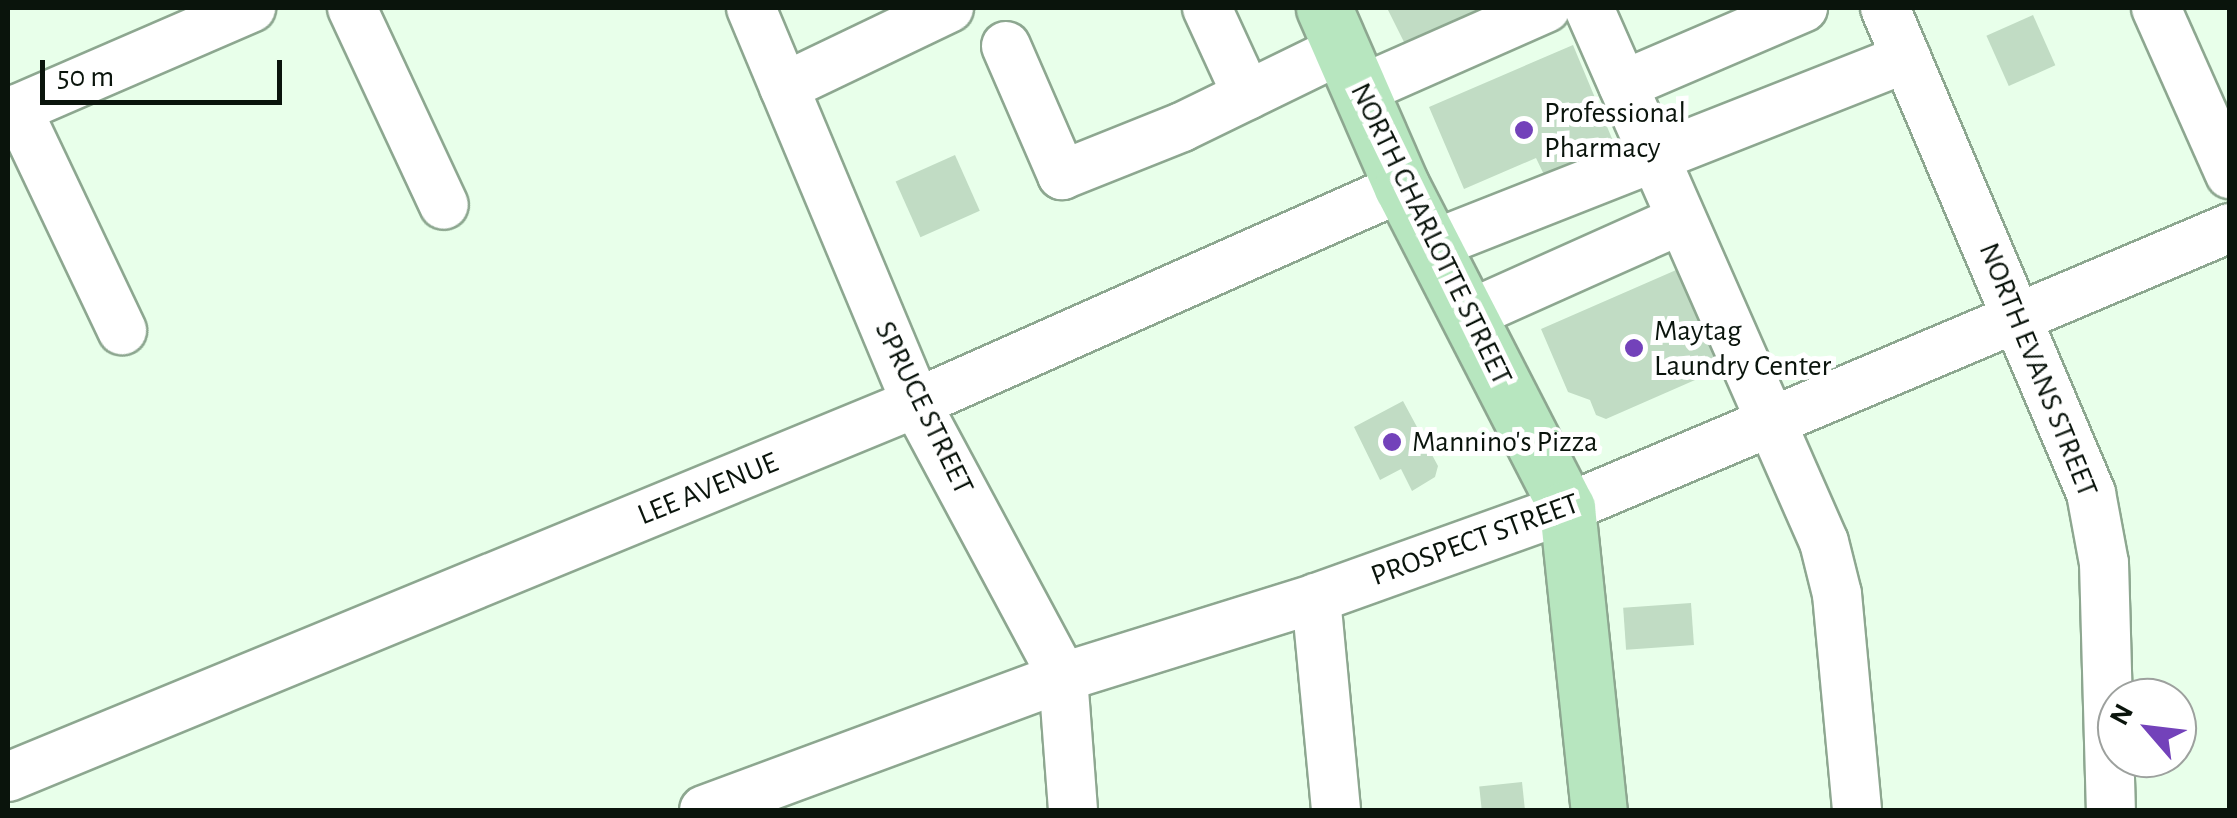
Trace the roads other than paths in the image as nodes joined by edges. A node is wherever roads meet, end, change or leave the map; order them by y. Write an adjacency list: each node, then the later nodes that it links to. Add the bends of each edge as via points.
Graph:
1 (251, 8): 17 (street)
2 (352, 8): 21 (street)
3 (751, 8): 15 (street, SPRUCE STREET)
4 (950, 8): 15 (street)
5 (1207, 8): 16 (street)
6 (1546, 8): 11 (street)
7 (1590, 8): 14 (street)
8 (1803, 8): 14 (street)
9 (1886, 8): 13 (street, NORTH EVANS STREET)
10 (2156, 8): 19 (street)
11 (1338, 33): 16 (street); 20 (main road, NORTH CHARLOTTE STREET)
12 (1006, 46): 16 (street, via 1062,175)
13 (1907, 58): 18 (street); 26 (street, NORTH EVANS STREET)
14 (1623, 85): 18 (street)
15 (784, 87): 28 (street, SPRUCE STREET)
16 (1247, 95)
17 (12, 111): 27 (street)
18 (1654, 160): 22 (street); 24 (street)
19 (2230, 174)
20 (1402, 186): 24 (main road, NORTH CHARLOTTE STREET); 28 (street, LEE AVENUE)
21 (444, 205)
22 (1680, 220): 25 (street); 29 (street)
23 (2230, 228): 26 (street, PROSPECT STREET)
24 (1432, 245): 25 (main road, NORTH CHARLOTTE STREET)
25 (1468, 315): 30 (main road, NORTH CHARLOTTE STREET)
26 (2019, 316): 29 (street, PROSPECT STREET); 39 (street, NORTH EVANS STREET, via 2090,493 2100,545)
27 (122, 330)
28 (916, 403): 32 (street, SPRUCE STREET); 33 (street, LEE AVENUE)
29 (1768, 426): 30 (street, PROSPECT STREET); 38 (street, via 1824,542 1837,594)
30 (1567, 508): 31 (street, PROSPECT STREET); 37 (main road, NORTH CHARLOTTE STREET)
31 (1316, 598): 32 (street, PROSPECT STREET); 36 (street)
32 (1063, 677): 34 (street, PROSPECT STREET); 35 (street, SPRUCE STREET)
33 (8, 777)
34 (704, 810)
35 (1073, 810)
36 (1336, 810)
37 (1600, 810)
38 (1857, 810)
39 (2111, 810)

